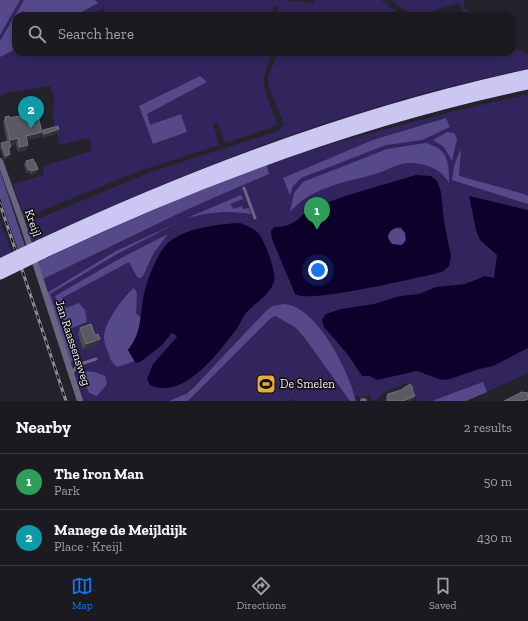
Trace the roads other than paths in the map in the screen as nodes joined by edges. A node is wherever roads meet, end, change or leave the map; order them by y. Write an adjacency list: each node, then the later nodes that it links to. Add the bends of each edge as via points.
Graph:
1 (528, 75): 6 (highway, via 430,99 275,147 166,188)
2 (528, 84): 6 (highway, via 436,106 279,154)
3 (0, 161): 9 (street, Kreijl)
4 (244, 188): 5 (lane)
5 (255, 218)
6 (41, 249): 7 (highway, bridge); 8 (highway, bridge)
7 (0, 264)
8 (0, 274)
9 (44, 292): 11 (street, Jan Raassensweg)
10 (96, 359): 11 (lane, via 78,365)
11 (72, 373): 12 (street, Jan Raassensweg)
12 (80, 401)

